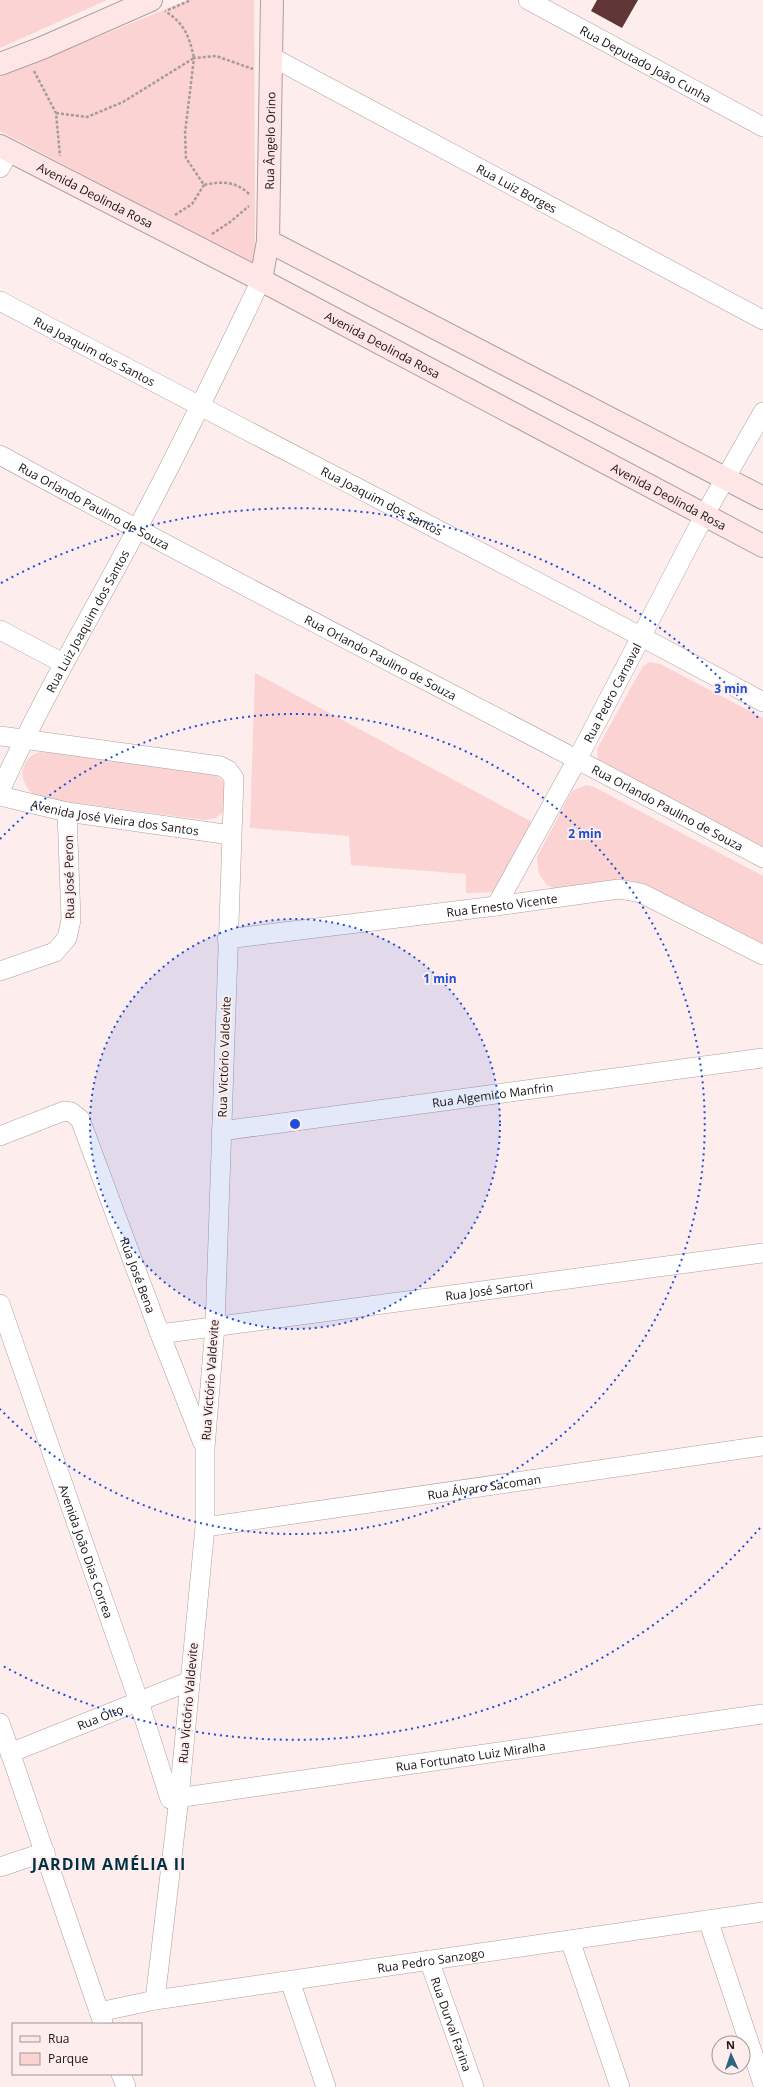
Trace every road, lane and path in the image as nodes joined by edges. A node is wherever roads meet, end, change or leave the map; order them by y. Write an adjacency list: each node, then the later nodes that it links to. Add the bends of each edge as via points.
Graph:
1 (150, 0): 4 (street); 5 (path, via 176,18 189,35)
2 (272, 0): 7 (street, Rua Ângelo Orino)
3 (528, 0): 9 (street, Rua Deputado João Cunha)
4 (24, 54): 6 (street); 8 (path)
5 (194, 58): 7 (path, via 216,56); 8 (path, via 123,102 87,117); 12 (path, via 185,133 186,158)
6 (0, 64)
7 (260, 68): 17 (street, Rua Ângelo Orino); 20 (street, Rua Luiz Borges)
8 (56, 113): 11 (path, via 61,154)
9 (763, 127)
10 (3, 155): 11 (street, Avenida Deolinda Rosa)
11 (51, 173): 18 (street, Avenida Deolinda Rosa)
12 (204, 185): 13 (path, via 218,182 233,183 243,188); 15 (path, via 192,204)
13 (251, 197)
14 (250, 205): 16 (path)
15 (174, 216)
16 (211, 234)
17 (268, 241): 18 (street, Rua Ângelo Orino); 24 (street)
18 (261, 280): 21 (street, Rua Luiz Joaquim dos Santos); 26 (street, Avenida Deolinda Rosa)
19 (0, 301): 21 (street, Rua Joaquim dos Santos)
20 (763, 320)
21 (200, 408): 27 (street, Rua Luiz Joaquim dos Santos); 30 (street, Rua Joaquim dos Santos)
22 (763, 412): 24 (street, Rua Pedro Carnaval)
23 (0, 454): 27 (street, Rua Orlando Paulino de Souza)
24 (727, 478): 25 (street); 26 (street, Rua Pedro Carnaval)
25 (763, 498)
26 (705, 514): 28 (street, Avenida Deolinda Rosa); 30 (street, Rua Pedro Carnaval)
27 (137, 530): 31 (street, Rua Luiz Joaquim dos Santos); 35 (street, Rua Orlando Paulino de Souza)
28 (763, 546)
29 (0, 630): 31 (street)
30 (640, 636): 32 (street, Rua Joaquim dos Santos); 35 (street, Rua Pedro Carnaval)
31 (63, 663): 34 (street, Rua Luiz Joaquim dos Santos)
32 (763, 702)
33 (0, 736): 34 (street)
34 (23, 739): 36 (street, Rua Luiz Joaquim dos Santos); 39 (street, Rua Victório Valdevite, via 220,766 228,770 234,778)
35 (578, 758): 40 (street, Rua Orlando Paulino de Souza); 41 (street, Rua Pedro Carnaval)
36 (0, 791)
37 (0, 796): 38 (street, Avenida José Vieira dos Santos)
38 (67, 812): 39 (street, Avenida José Vieira dos Santos); 44 (street, Rua José Peron, via 70,920 67,938 55,952)
39 (231, 836): 42 (street, Rua Victório Valdevite)
40 (763, 858)
41 (496, 906): 42 (street, Rua Ernesto Vicente); 43 (street, Rua Ernesto Vicente, via 629,889)
42 (228, 939): 46 (street, Rua Victório Valdevite)
43 (763, 955)
44 (0, 971)
45 (763, 1058): 46 (street, Rua Algemiro Manfrin)
46 (221, 1131): 50 (street, Rua Victório Valdevite)
47 (0, 1136): 51 (street, Rua José Bena, via 64,1111 71,1112 80,1119)
48 (763, 1253): 50 (street, Rua José Sartori)
49 (0, 1304): 56 (street, Avenida João Dias Correa)
50 (215, 1326): 51 (street, Rua José Sartori); 53 (street, Rua Victório Valdevite)
51 (160, 1334): 53 (street, Rua José Bena)
52 (763, 1446): 54 (street, Rua Álvaro Sacoman)
53 (205, 1448): 54 (street, Rua Victório Valdevite)
54 (205, 1526): 55 (street, Rua Victório Valdevite)
55 (190, 1681): 56 (street, Rua Oito); 60 (street, Rua Victório Valdevite)
56 (139, 1702): 59 (street, Rua Oito); 60 (street, Avenida João Dias Correa)
57 (763, 1714): 60 (street, Rua Fortunato Luiz Miralha)
58 (0, 1723): 59 (street)
59 (10, 1753): 61 (street)
60 (175, 1799): 68 (street, Rua Victório Valdevite)
61 (45, 1852): 62 (street); 69 (street)
62 (0, 1868)
63 (763, 1912): 64 (street, Rua Pedro Sanzogo)
64 (708, 1920): 65 (street, Rua Pedro Sanzogo); 71 (street)
65 (570, 1940): 66 (street, Rua Pedro Sanzogo); 75 (street)
66 (429, 1960): 67 (street, Rua Pedro Sanzogo); 74 (street, Rua Durval Farina)
67 (290, 1981): 68 (street, Rua Pedro Sanzogo); 73 (street)
68 (155, 2000): 69 (street, Rua Pedro Sanzogo)
69 (101, 2018)
70 (121, 2075): 72 (street)
71 (763, 2084)
72 (126, 2087)
73 (326, 2087)
74 (474, 2087)
75 (620, 2087)

